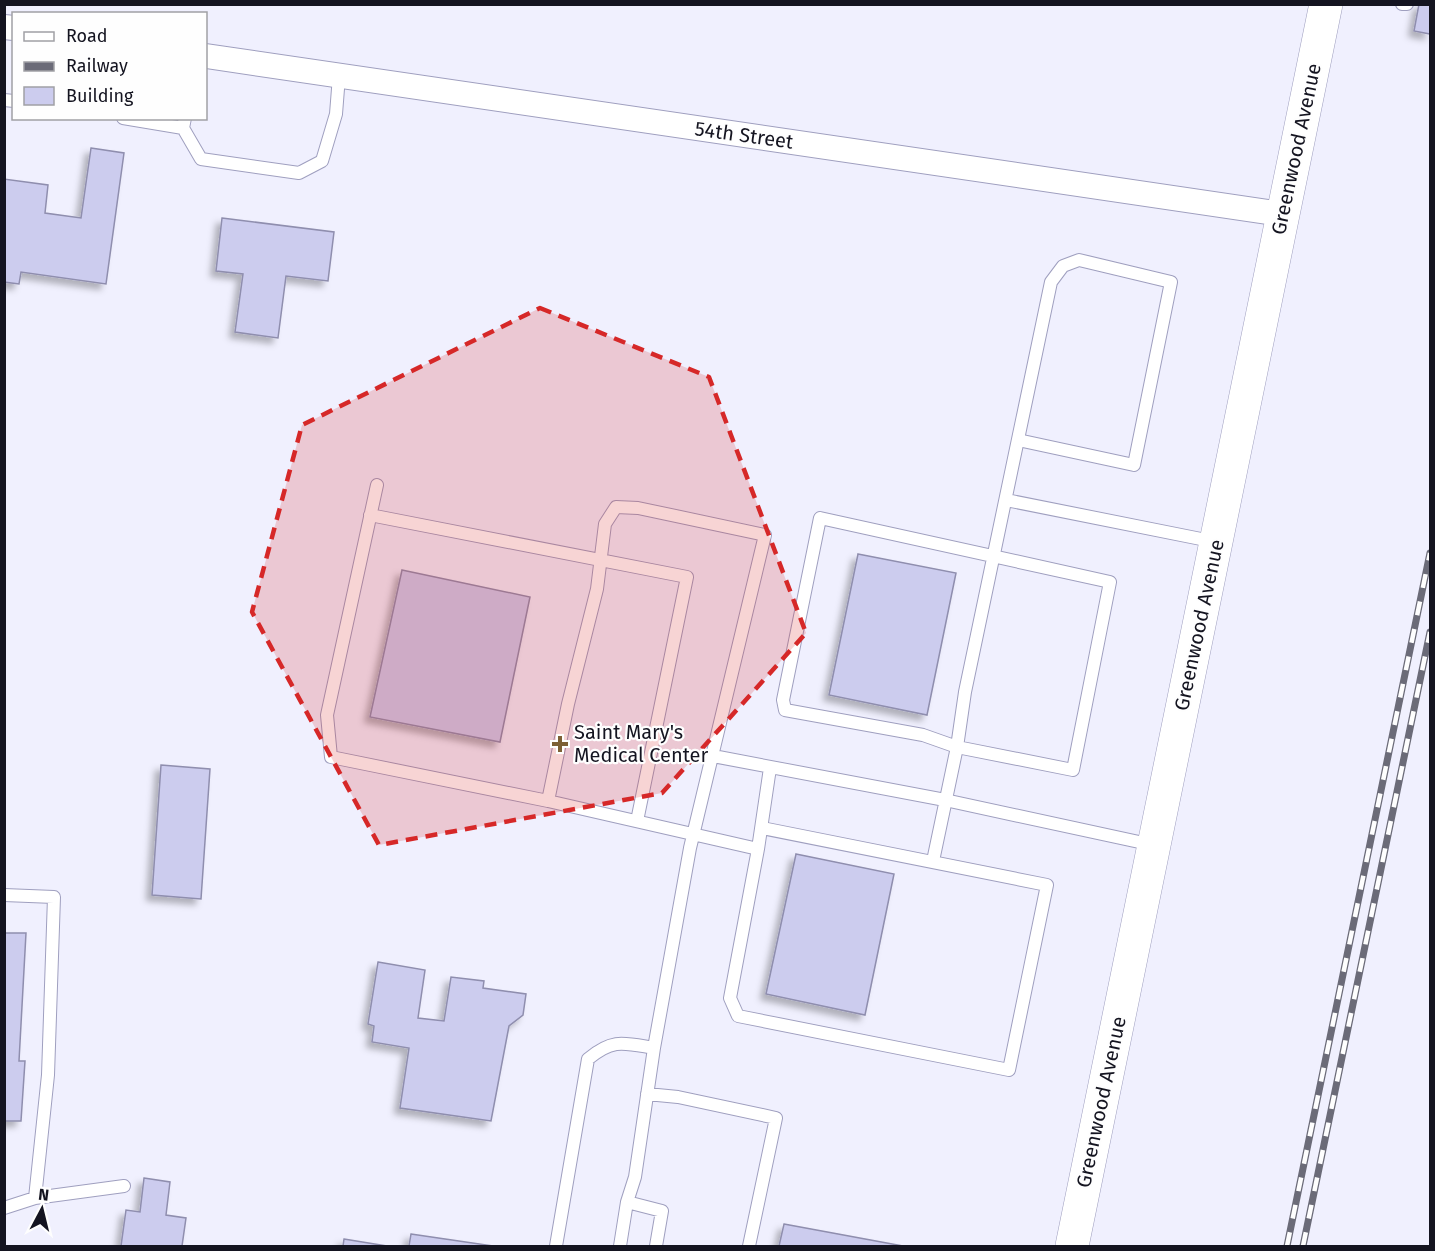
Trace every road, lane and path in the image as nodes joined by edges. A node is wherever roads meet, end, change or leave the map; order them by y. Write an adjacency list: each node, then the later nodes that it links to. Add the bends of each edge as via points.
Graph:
1 (1326, 4): 6 (main road, Greenwood Avenue)
2 (207, 56): 3 (street, 54th Street)
3 (339, 76): 5 (lane, via 336,114 322,161 299,173 201,159); 6 (street, 54th Street)
4 (147, 120): 5 (lane)
5 (184, 123)
6 (1282, 214): 11 (main road, Greenwood Avenue)
7 (1018, 440): 7 (lane, via 1051,282 1063,266 1078,260 1171,282 1134,465); 9 (lane)
8 (376, 485): 10 (lane)
9 (1006, 500): 11 (lane); 12 (lane)
10 (370, 515): 13 (lane); 18 (lane, via 327,715 331,757)
11 (1216, 542): 22 (main road, Greenwood Avenue)
12 (994, 558): 14 (lane); 14 (lane, via 1110,582 1073,770); 14 (lane, via 820,518 783,700 785,710 923,735)
13 (599, 559): 15 (lane, via 605,524 616,507 638,508 765,535); 18 (lane, via 597,589); 19 (lane, via 687,577)
14 (957, 747): 17 (lane)
15 (713, 756): 16 (lane); 21 (lane)
16 (770, 768): 17 (lane); 20 (lane)
17 (945, 800): 22 (lane); 24 (lane)
18 (548, 801): 19 (lane)
19 (637, 821): 21 (lane)
20 (762, 828): 23 (lane); 24 (lane)
21 (694, 833): 23 (lane); 26 (lane)
22 (1154, 845): 36 (main road, Greenwood Avenue)
23 (759, 849): 24 (lane, via 730,998 738,1016 1009,1070 1047,885)
24 (933, 861)
25 (4, 895): 29 (lane, via 54,897 48,1075)
26 (654, 1048): 27 (lane); 32 (lane, via 623,1043 603,1046 588,1059)
27 (647, 1094): 30 (lane, via 635,1177); 35 (lane, via 776,1118)
28 (124, 1186): 29 (lane)
29 (35, 1198): 31 (lane)
30 (627, 1202): 33 (lane); 34 (lane, via 662,1211)
31 (4, 1208)
32 (556, 1246)
33 (620, 1246)
34 (656, 1246)
35 (749, 1246)
36 (1072, 1246)

